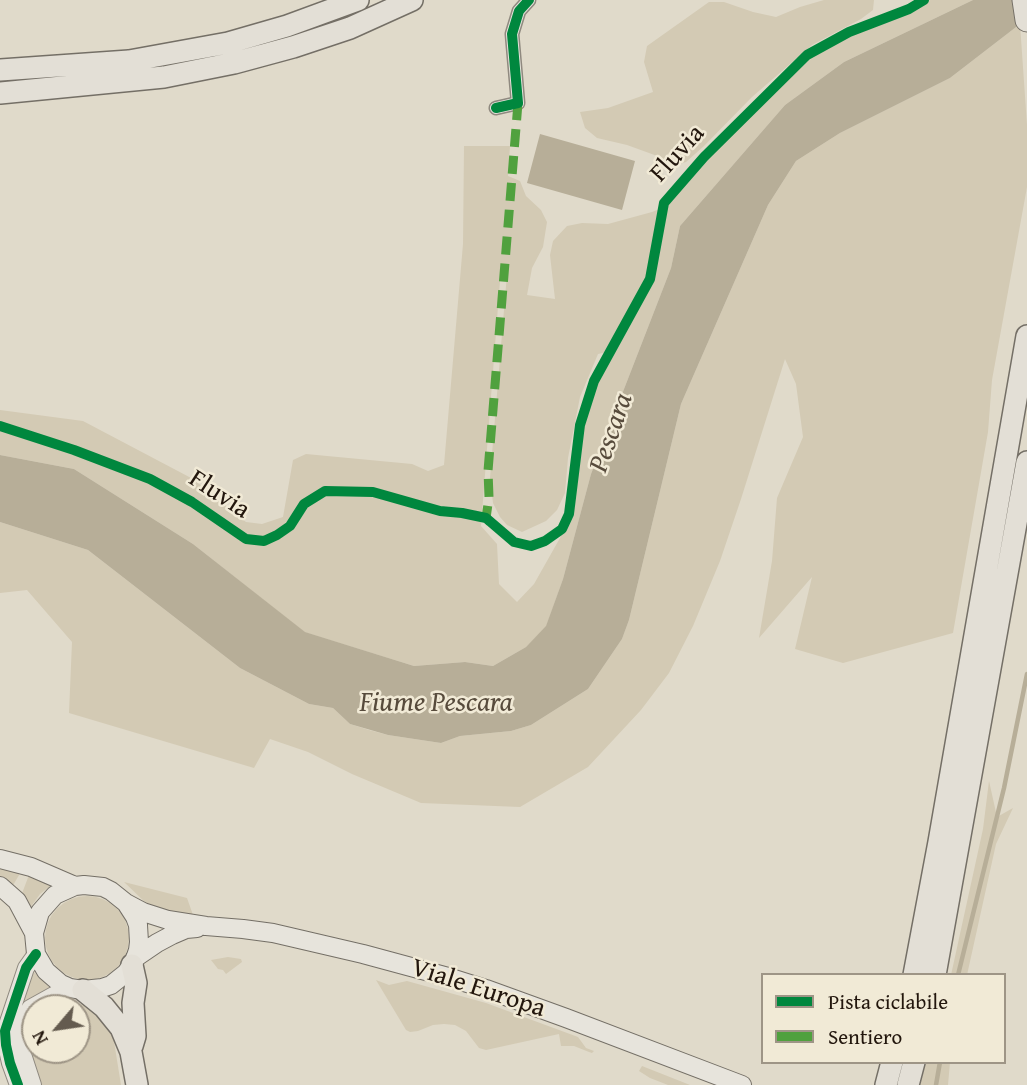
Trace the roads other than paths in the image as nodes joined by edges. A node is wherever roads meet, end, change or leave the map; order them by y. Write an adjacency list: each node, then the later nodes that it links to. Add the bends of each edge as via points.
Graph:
1 (358, 0): 6 (highway, via 228,43 130,61)
2 (412, 0): 7 (highway, via 350,28 234,63 164,77)
3 (529, 0): 8 (street, via 519,11 512,34 518,103)
4 (1024, 0): 5 (highway)
5 (1027, 20)
6 (0, 71)
7 (0, 93)
8 (496, 108)
9 (1027, 335): 19 (highway)
10 (1027, 461): 20 (highway)
11 (0, 859): 13 (main road)
12 (0, 886): 16 (main road, via 17,901)
13 (75, 886): 14 (main road, via 103,887); 16 (main road, via 44,906)
14 (126, 903): 15 (main road, Viale Europa, via 168,920); 18 (main road, via 139,933)
15 (206, 926): 18 (main road, Viale Europa, via 172,935); 25 (main road, Viale Europa, via 273,933 448,977)
16 (34, 933): 17 (main road)
17 (36, 954): 21 (main road, via 53,978); 26 (street, via 26,968 5,1031)
18 (134, 962): 21 (main road, via 111,985); 22 (highway)
19 (914, 973)
20 (935, 973)
21 (77, 989): 22 (highway, via 113,1017); 27 (street, via 57,993 30,1008 22,1020 19,1042)
22 (131, 1052): 28 (highway)
23 (891, 1064): 30 (highway)
24 (913, 1064): 31 (highway)
25 (721, 1080): 29 (main road, Viale Europa)
26 (18, 1085)
27 (33, 1085)
28 (136, 1085)
29 (742, 1085)
30 (886, 1085)
31 (908, 1085)

